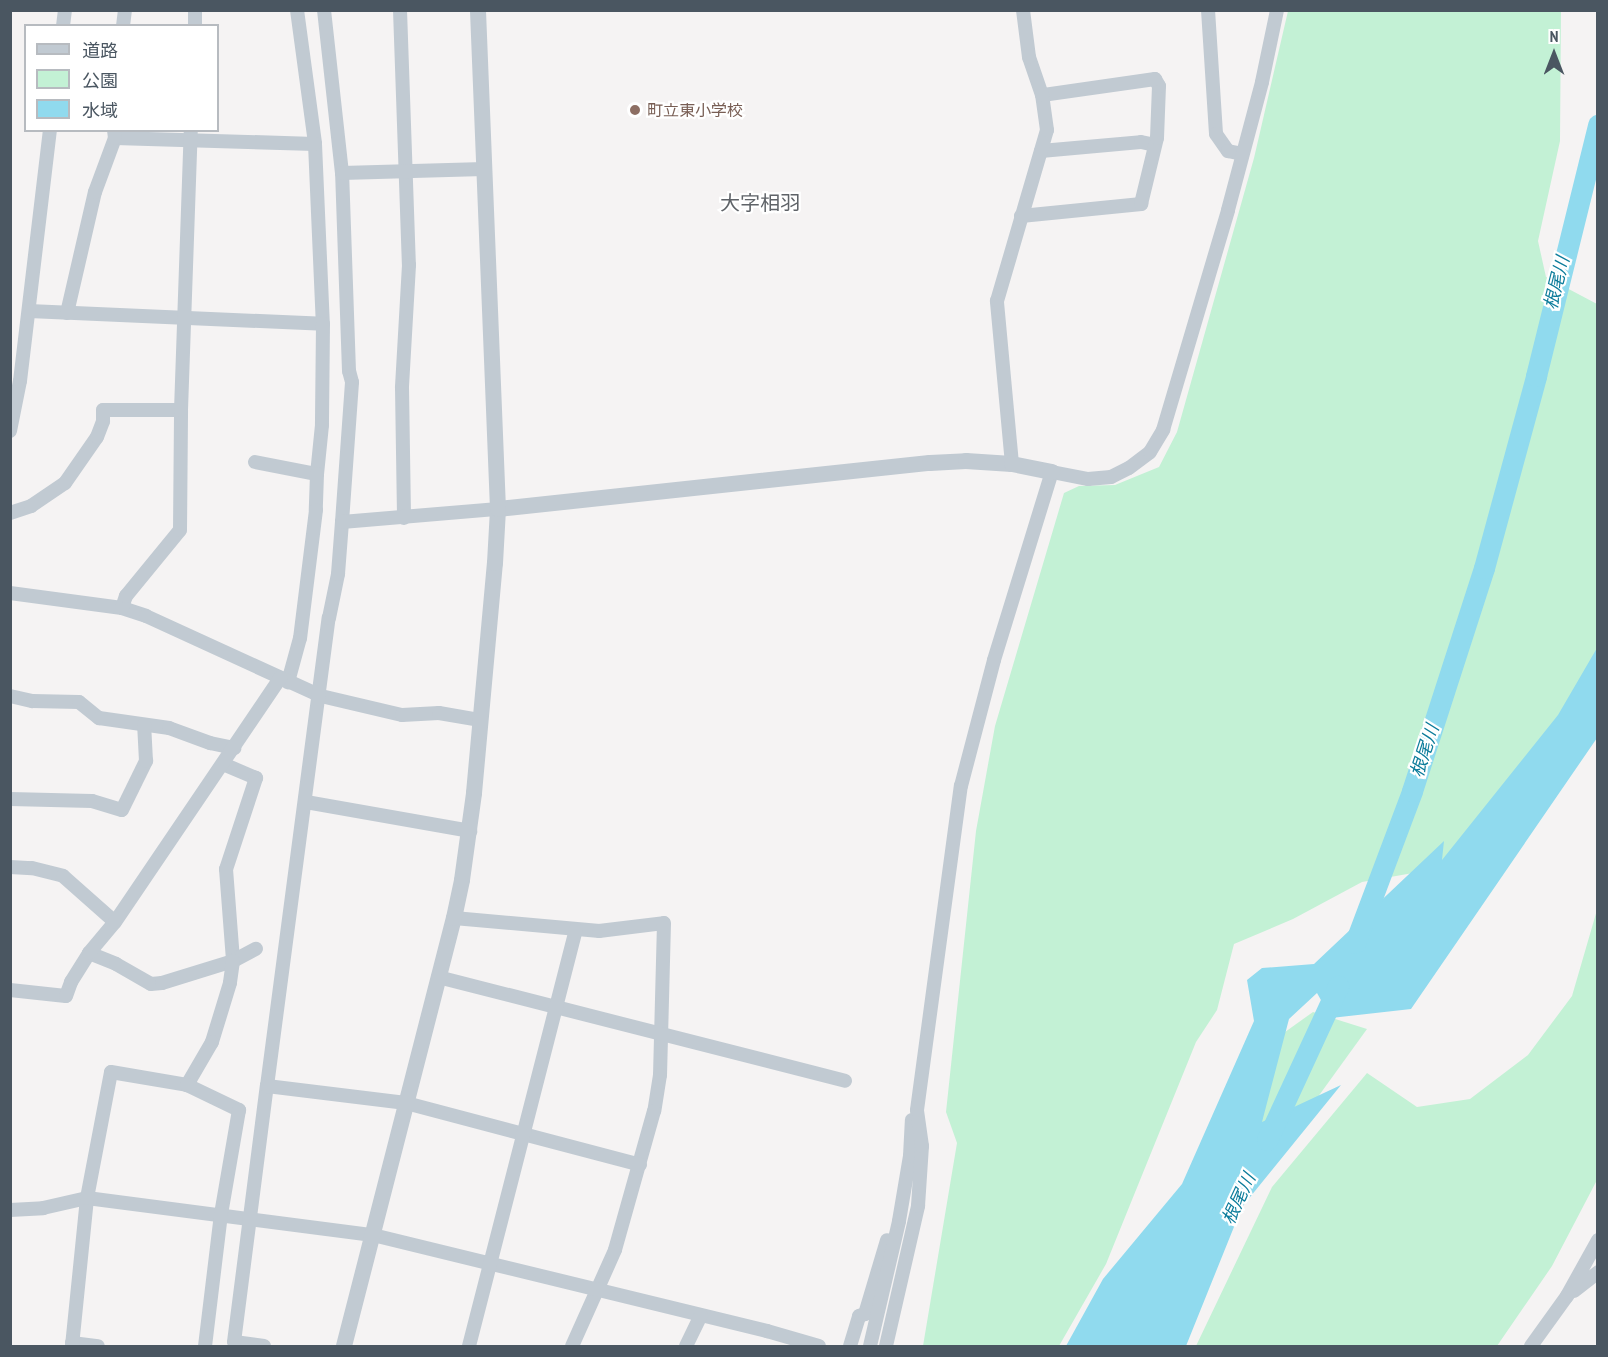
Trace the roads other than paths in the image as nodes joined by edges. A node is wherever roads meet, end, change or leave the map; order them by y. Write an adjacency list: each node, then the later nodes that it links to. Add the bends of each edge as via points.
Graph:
1 (297, 10): 12 (street)
2 (324, 10): 18 (street)
3 (400, 10): 17 (street)
4 (478, 10): 16 (street)
5 (1023, 10): 8 (street, via 1029,57)
6 (1208, 10): 15 (street, via 1216,134 1228,151)
7 (1277, 10): 15 (street)
8 (1042, 94): 13 (street, via 1155,79 1159,86); 14 (street, via 1047,130)
9 (50, 132): 20 (street)
10 (114, 134): 11 (street); 21 (street)
11 (191, 136): 12 (street); 22 (street)
12 (315, 144): 23 (street)
13 (1155, 145): 14 (street, via 1141,142); 19 (street, via 1141,204)
14 (1041, 151): 19 (street)
15 (1242, 154): 28 (street, via 1163,430 1150,452 1111,477 1088,479)
16 (484, 169): 17 (street); 30 (street)
17 (406, 171): 18 (street); 32 (street, via 409,265 402,388)
18 (342, 173): 33 (street, via 352,382)
19 (1021, 216): 27 (street, via 997,301)
20 (29, 311): 21 (street); 25 (street)
21 (67, 313): 22 (street)
22 (185, 319): 23 (street); 24 (street)
23 (323, 324): 29 (street, via 322,425)
24 (181, 410): 31 (street, via 103,410 97,437 64,483 31,506); 35 (street, via 180,530 126,596)
25 (10, 431)
26 (255, 462): 29 (street)
27 (1012, 464): 28 (street); 30 (street, via 930,463)
28 (1052, 472): 61 (street, via 960,786)
29 (317, 474): 36 (street, via 300,638)
30 (498, 508): 32 (street); 39 (street)
31 (10, 513)
32 (404, 518): 33 (street)
33 (342, 522): 38 (street)
34 (10, 593): 35 (street)
35 (122, 608): 36 (street, via 186,633)
36 (284, 680): 38 (street); 41 (street)
37 (10, 696): 40 (street, via 32,701 79,702 99,718)
38 (321, 696): 39 (street, via 402,715 439,713); 44 (street)
39 (480, 720): 45 (street)
40 (144, 725): 41 (street, via 169,728); 43 (street, via 146,761 122,810 92,801)
41 (234, 748): 42 (street)
42 (222, 764): 48 (street); 52 (street, via 256,778 226,869)
43 (10, 799)
44 (306, 802): 45 (street); 59 (street)
45 (470, 831): 47 (street)
46 (10, 867): 48 (street, via 63,876)
47 (454, 918): 49 (street); 53 (street)
48 (115, 922): 51 (street)
49 (576, 930): 55 (street); 56 (street, via 664,923)
50 (256, 949): 52 (street)
51 (89, 953): 52 (street, via 151,984); 54 (street, via 66,996)
52 (233, 961): 58 (street, via 212,1042)
53 (438, 976): 55 (street); 60 (street)
54 (10, 990)
55 (557, 1007): 56 (street); 62 (street)
56 (661, 1033): 57 (street); 63 (street, via 656,1102)
57 (844, 1081)
58 (187, 1085): 64 (street, via 111,1072); 66 (street, via 239,1110)
59 (267, 1086): 60 (street); 67 (street)
60 (406, 1103): 62 (street); 69 (street)
61 (917, 1110): 68 (street); 88 (street, via 922,1146 918,1206)
62 (525, 1135): 63 (street); 71 (street)
63 (640, 1166): 73 (street, via 615,1251)
64 (87, 1198): 65 (street, via 43,1208); 66 (street); 77 (street)
65 (10, 1210)
66 (221, 1214): 67 (street); 79 (street)
67 (249, 1218): 69 (street); 76 (street)
68 (899, 1221): 86 (street, via 891,1227 865,1314 859,1317); 87 (street)
69 (373, 1235): 71 (street); 81 (street)
70 (1598, 1240): 74 (street)
71 (491, 1265): 73 (street); 82 (street)
72 (1598, 1272): 74 (street)
73 (597, 1291): 75 (street); 83 (street)
74 (1568, 1296): 89 (street)
75 (701, 1315): 84 (street); 85 (street)
76 (234, 1344): 80 (street)
77 (72, 1345): 78 (street)
78 (98, 1347)
79 (205, 1347)
80 (264, 1347)
81 (344, 1347)
82 (470, 1347)
83 (572, 1347)
84 (686, 1347)
85 (819, 1347)
86 (850, 1347)
87 (870, 1347)
88 (886, 1347)
89 (1531, 1347)

